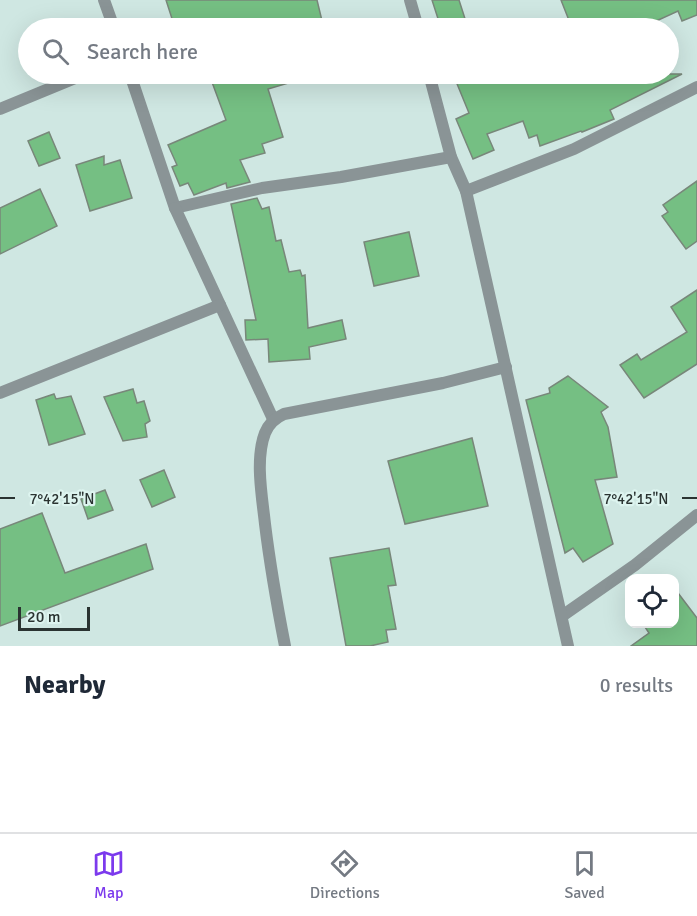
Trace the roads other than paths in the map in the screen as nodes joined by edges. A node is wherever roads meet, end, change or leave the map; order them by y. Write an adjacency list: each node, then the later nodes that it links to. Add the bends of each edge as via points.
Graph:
1 (104, 0): 3 (street)
2 (410, 0): 4 (street)
3 (110, 18)
4 (415, 18)
5 (61, 84): 9 (street)
6 (133, 84): 12 (street)
7 (432, 84): 10 (street)
8 (697, 87): 11 (street, via 574,149)
9 (0, 110)
10 (451, 157): 11 (street); 12 (street, via 261,188)
11 (466, 191): 14 (street)
12 (175, 208): 13 (street)
13 (220, 305): 15 (street); 16 (street)
14 (506, 367): 16 (street); 18 (street)
15 (0, 393)
16 (273, 419): 19 (street, via 263,441 260,477 271,573)
17 (697, 514): 18 (street, via 635,565)
18 (562, 616): 20 (street)
19 (285, 646)
20 (568, 646)

